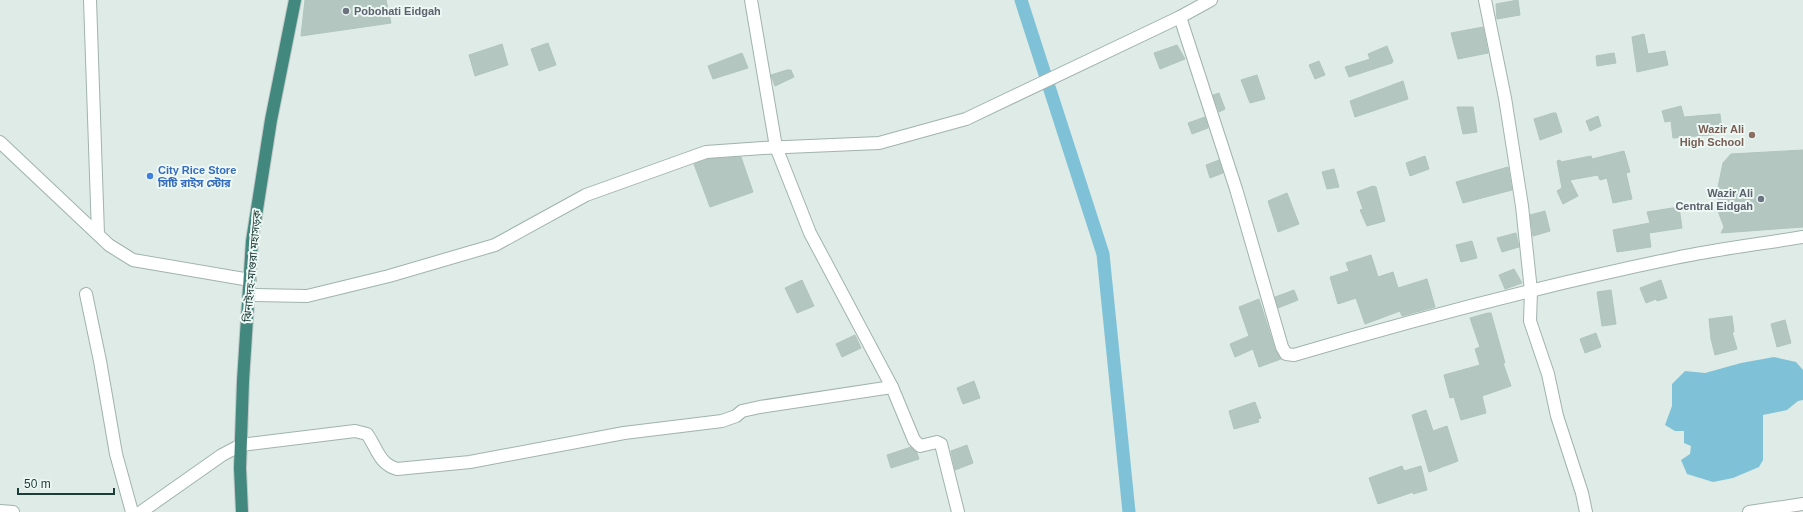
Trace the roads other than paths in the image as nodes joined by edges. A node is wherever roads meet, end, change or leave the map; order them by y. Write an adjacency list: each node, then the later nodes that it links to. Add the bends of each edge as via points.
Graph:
1 (90, 0): 9 (street)
2 (295, 0): 11 (highway, ঝিনাইদহ-মাগুরা মহাসড়ক, via 271,120 252,242)
3 (751, 0): 8 (street)
4 (1211, 0): 6 (street)
5 (1485, 0): 12 (street, via 1505,98 1522,206)
6 (1180, 17): 8 (street, via 966,119 879,143); 12 (street, via 1286,354 1294,355)
7 (0, 142): 9 (street)
8 (776, 147): 14 (street, via 706,152 586,195 495,245 389,276 307,296); 15 (street, via 810,233)
9 (98, 234): 11 (street, via 109,245 133,260)
10 (1803, 238): 12 (street, via 1676,258)
11 (250, 280): 14 (highway, ঝিনাইদহ-মাগুরা মহাসড়ক)
12 (1531, 291): 24 (street, via 1530,321 1546,368 1565,446 1582,492)
13 (86, 294): 20 (street, via 116,454)
14 (249, 295): 16 (highway, ঝিনাইদহ-মাগুরা মহাসড়ক)
15 (892, 387): 16 (street, via 760,407 742,411 722,421 624,433 470,462 397,469 388,467 382,461 367,434 355,431); 23 (street, via 917,444 941,444)
16 (241, 445): 21 (street, via 222,455); 22 (highway, ঝিনাইদহ-মাগুরা মহাসড়ক)
17 (1803, 504): 25 (street)
18 (0, 511): 19 (street)
19 (13, 512)
20 (132, 512)
21 (141, 512)
22 (242, 512)
23 (958, 512)
24 (1586, 512)
25 (1749, 512)

